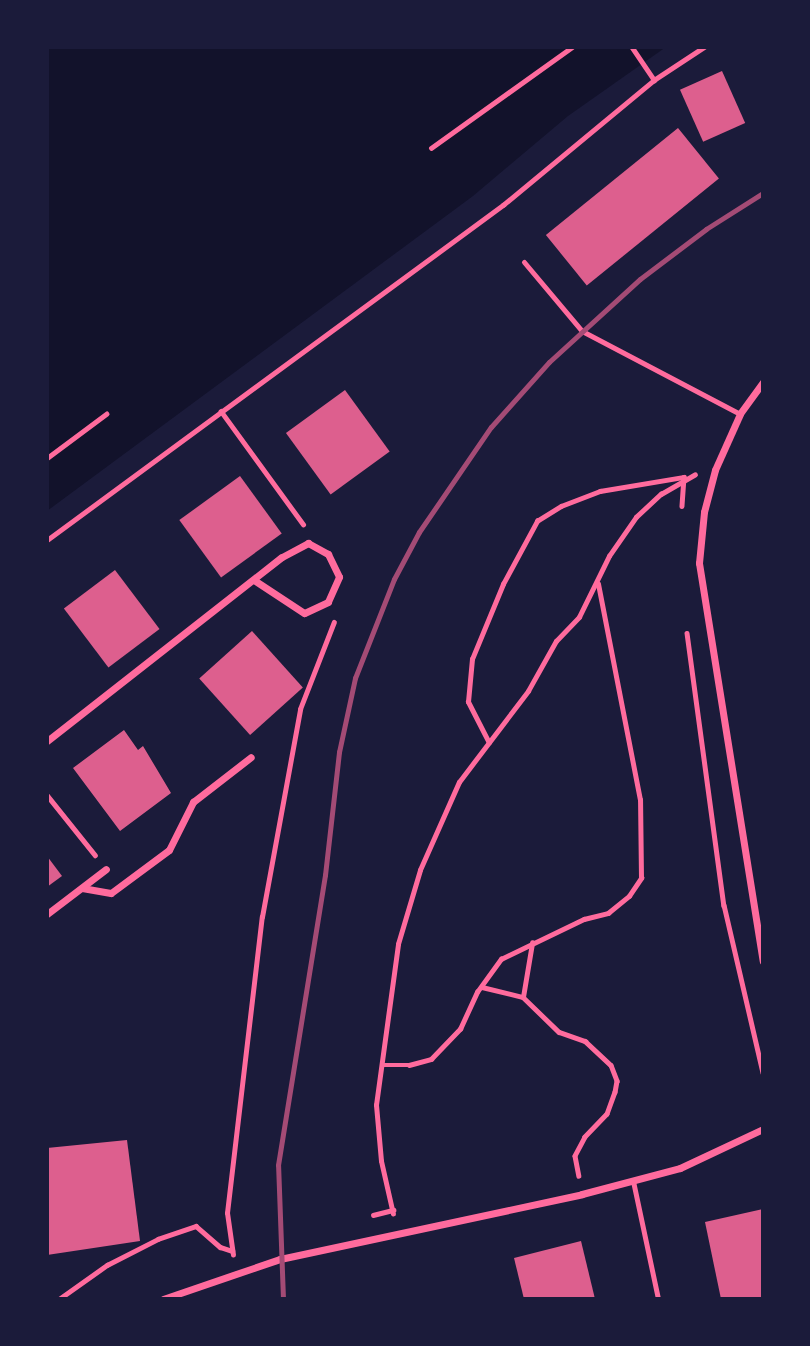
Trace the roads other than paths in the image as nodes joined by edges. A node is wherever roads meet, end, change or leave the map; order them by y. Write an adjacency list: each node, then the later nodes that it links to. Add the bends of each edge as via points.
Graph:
1 (524, 262): 3 (lane, via 582,331)
2 (763, 382): 3 (street)
3 (740, 414): 10 (street, via 715,470 704,512 699,563)
4 (254, 580): 4 (street, via 308,543 328,554 339,577 328,602 304,613); 5 (street)
5 (47, 741)
6 (251, 757): 8 (street, via 193,802 169,850 111,893)
7 (106, 869): 8 (street)
8 (82, 888): 9 (street)
9 (47, 914)
10 (763, 961)
11 (763, 1129): 12 (street, via 680,1168)
12 (633, 1181): 13 (street, via 235,1272); 14 (lane)
13 (163, 1299)
14 (658, 1299)

